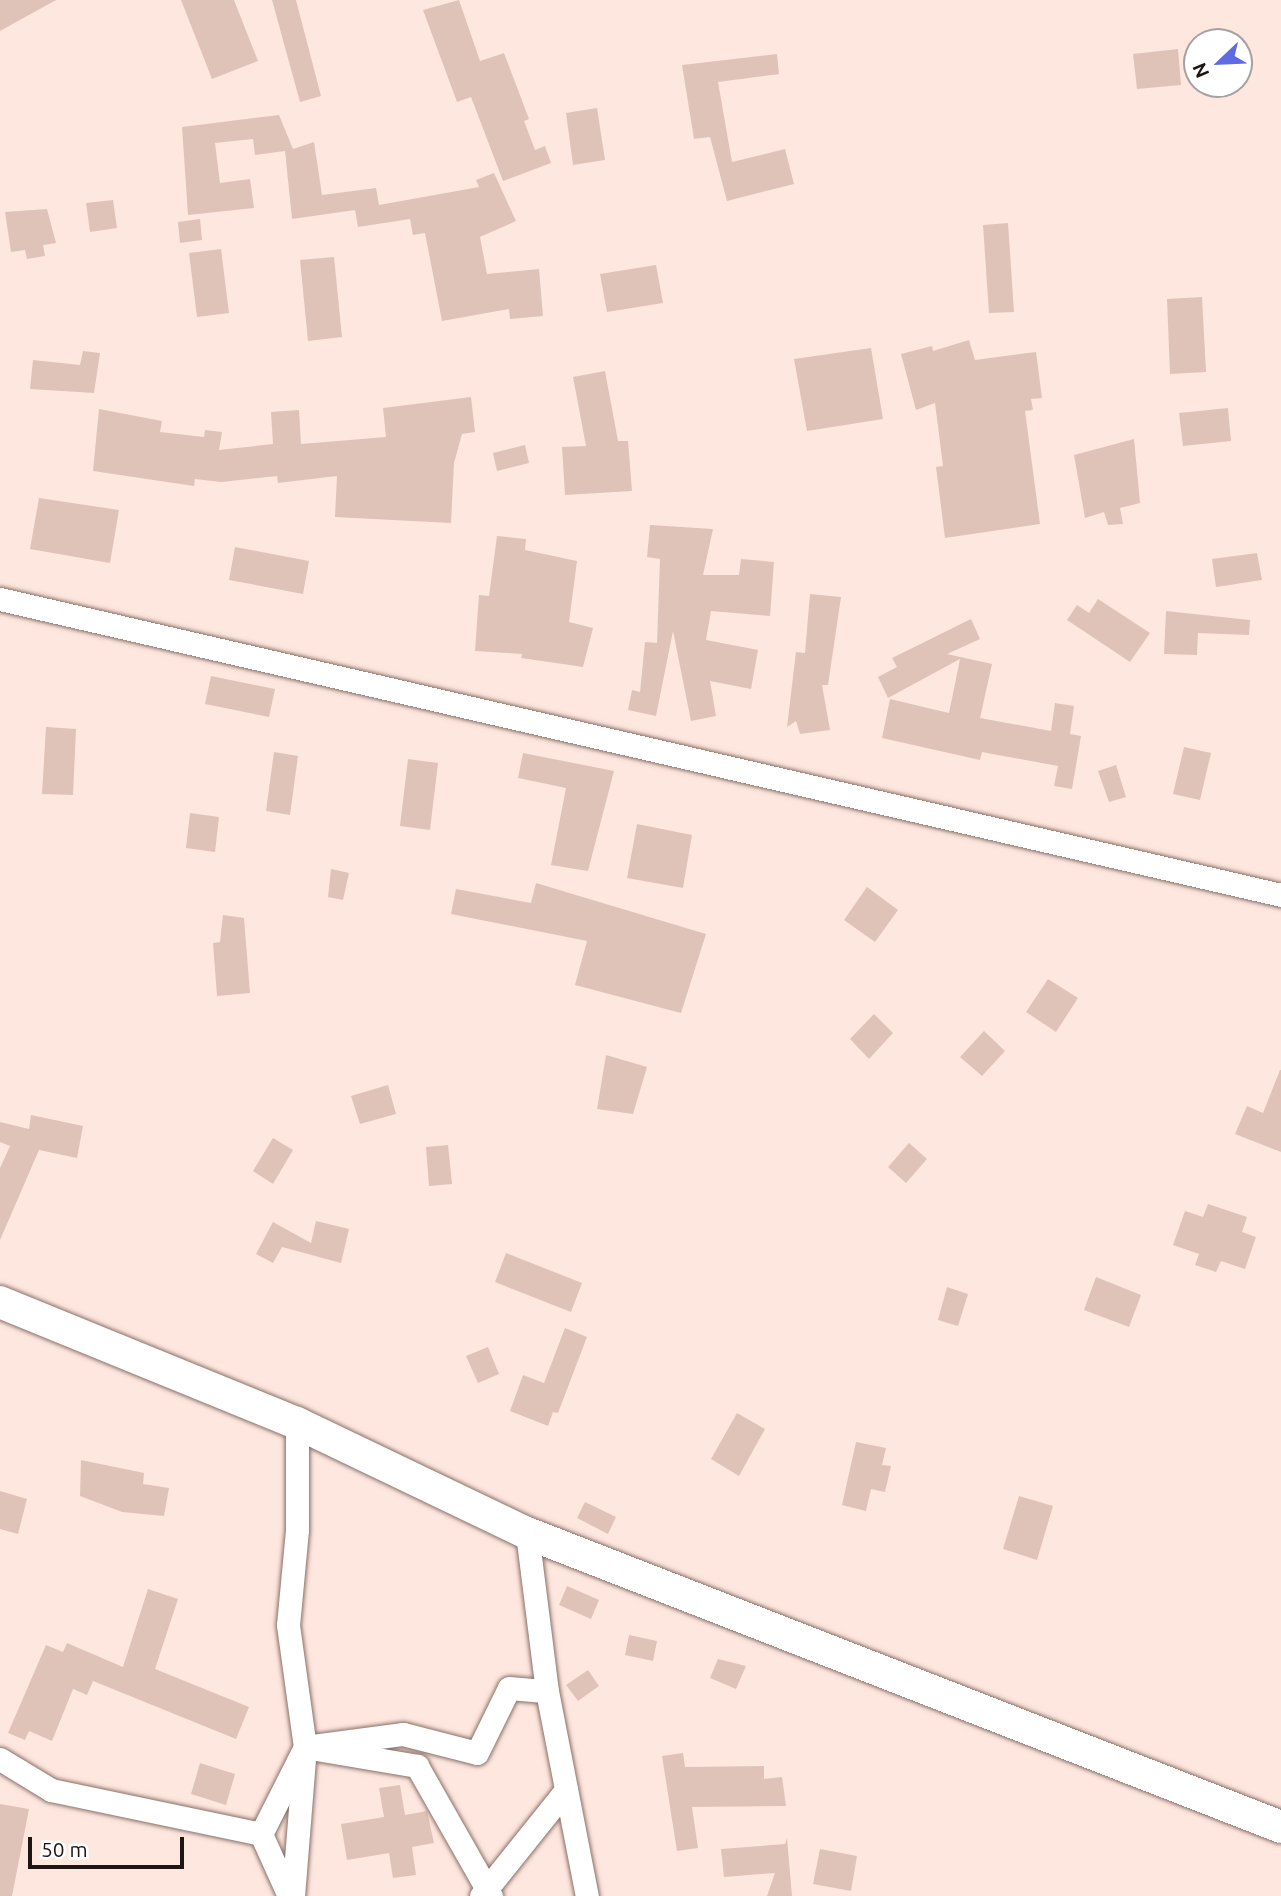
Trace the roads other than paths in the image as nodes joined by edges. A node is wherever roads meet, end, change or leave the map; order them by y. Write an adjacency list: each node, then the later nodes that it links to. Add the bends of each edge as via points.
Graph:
1 (0, 599): 2 (street)
2 (1281, 895)
3 (0, 1302): 4 (street)
4 (297, 1423): 5 (street); 7 (street, via 297,1530 288,1625)
5 (527, 1533): 6 (street); 10 (street)
6 (547, 1691): 7 (street, via 509,1688 477,1753 404,1734); 9 (street)
7 (304, 1747): 11 (street); 12 (street, via 417,1766); 13 (street)
8 (0, 1759): 11 (street, via 51,1790)
9 (566, 1790): 12 (street); 14 (street)
10 (1281, 1827)
11 (261, 1834): 13 (street)
12 (487, 1895)
13 (291, 1896)
14 (587, 1896)

